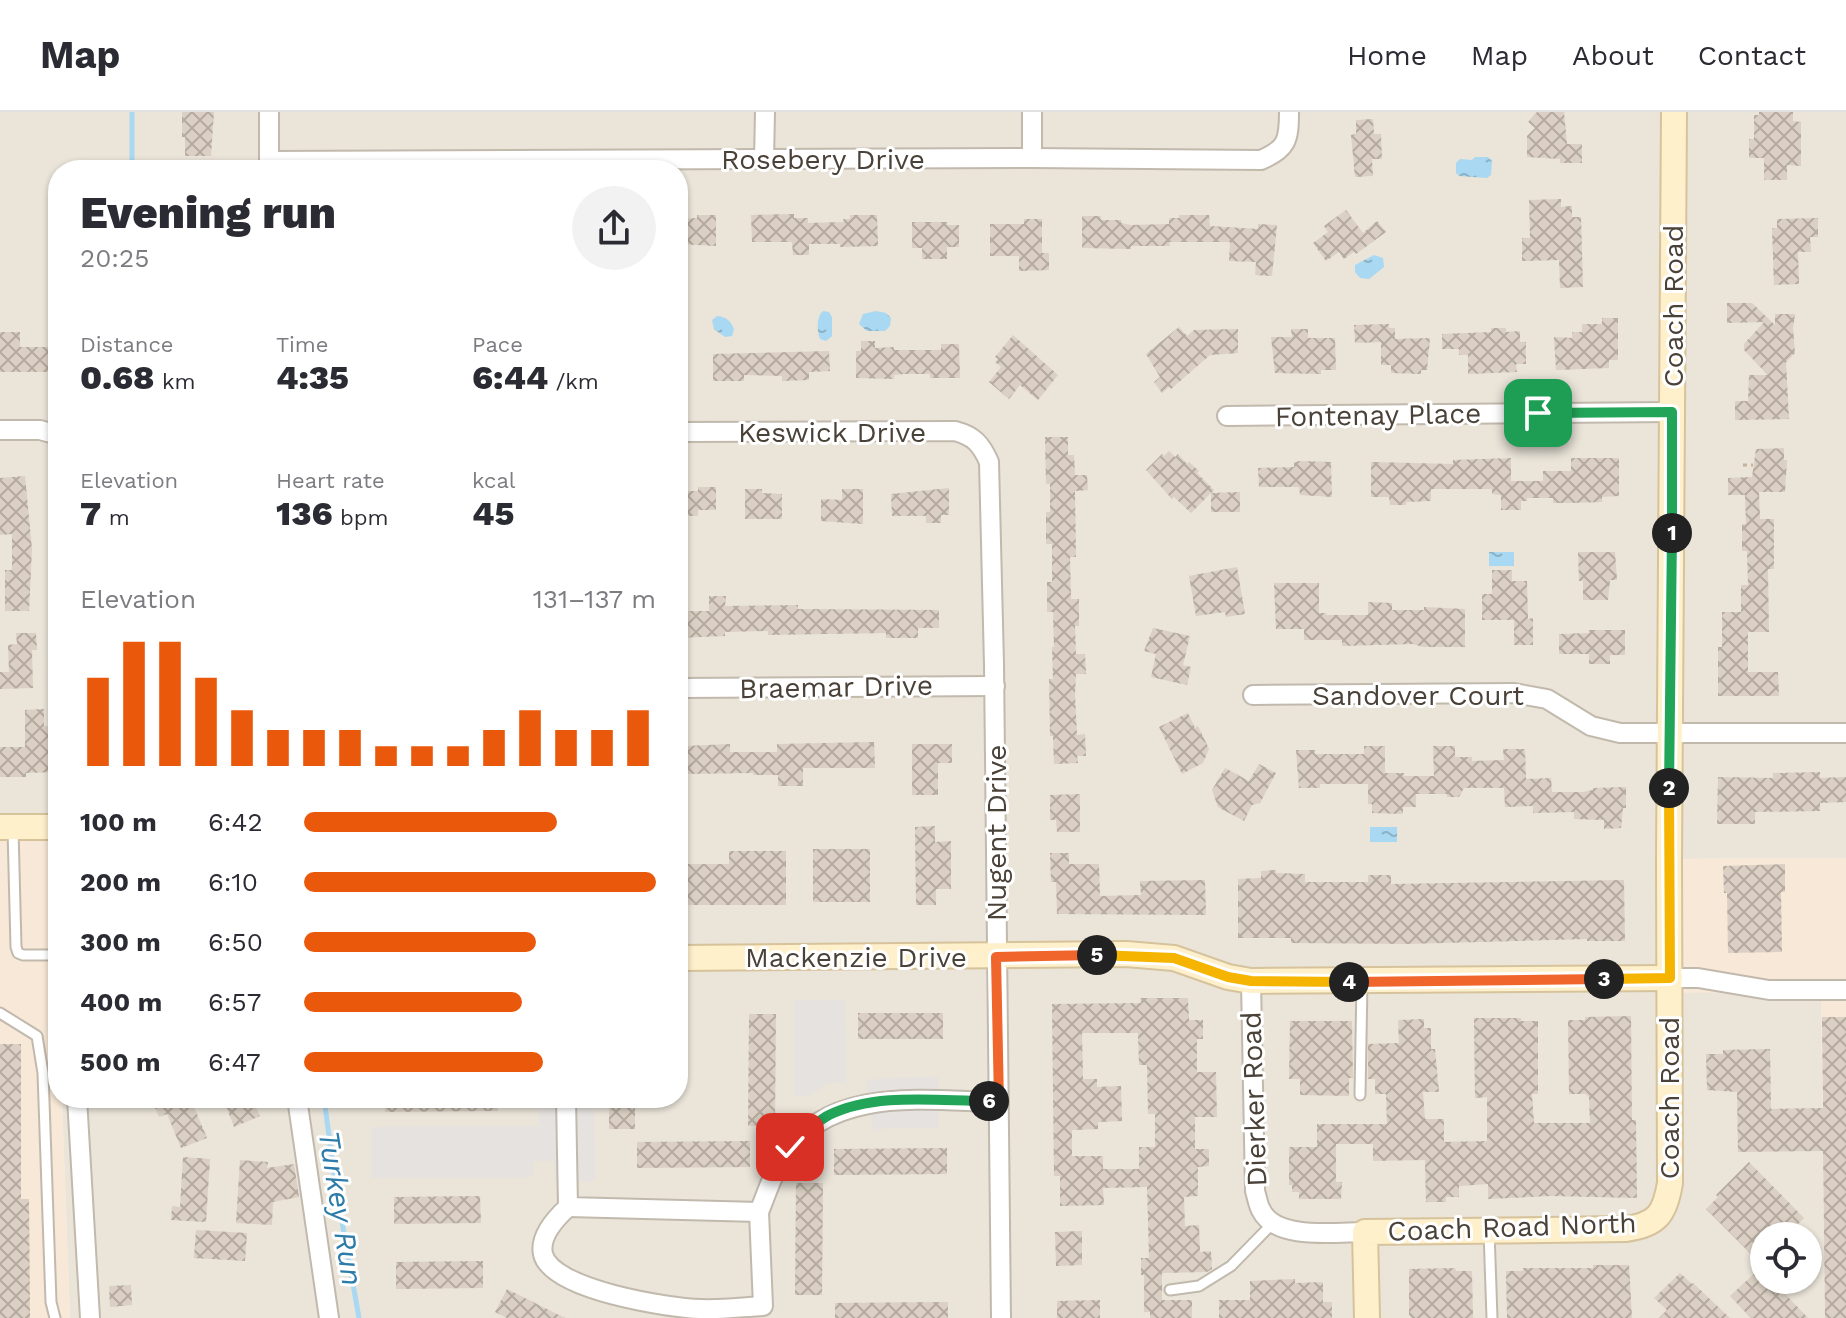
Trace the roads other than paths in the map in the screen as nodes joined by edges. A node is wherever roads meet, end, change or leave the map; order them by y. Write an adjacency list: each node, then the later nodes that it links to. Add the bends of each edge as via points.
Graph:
1 (269, 112): 7 (street)
2 (765, 112): 8 (street)
3 (1032, 112): 6 (street)
4 (1289, 112): 6 (street, Rosebery Drive, via 1287,139 1279,152 1261,160)
5 (1674, 112): 10 (street, Coach Road)
6 (1032, 158): 8 (street, Rosebery Drive)
7 (269, 160)
8 (764, 160): 9 (street, Rosebery Drive)
9 (688, 161)
10 (1672, 412): 11 (street, Fontenay Place); 19 (street, Coach Road)
11 (1227, 416)
12 (0, 430): 13 (street)
13 (48, 432)
14 (688, 432): 15 (street, Keswick Drive, via 955,431)
15 (981, 445): 16 (street, Nugent Drive, via 991,481)
16 (995, 686): 17 (street, Braemar Drive); 24 (street, Nugent Drive)
17 (688, 688)
18 (1253, 695): 19 (street, Sandover Court, via 1514,693 1547,699 1599,730)
19 (1670, 733): 20 (street, Sandover Court); 26 (street, Coach Road)
20 (1846, 733)
21 (6, 827): 22 (street); 23 (lane, via 16,947 23,955)
22 (48, 827)
23 (48, 955)
24 (996, 957): 25 (street, Mackenzie Drive); 27 (street, Mackenzie Drive, via 1174,958); 32 (street, Nugent Drive)
25 (688, 958)
26 (1670, 978): 28 (street, Mackenzie Drive); 29 (street, Mackenzie Drive, via 1769,990); 38 (street, Coach Road, via 1670,1183)
27 (1251, 981): 28 (street, Mackenzie Drive); 39 (street, Dierker Road, via 1255,1191 1262,1213)
28 (1362, 982): 31 (lane)
29 (1846, 990)
30 (0, 1013): 43 (lane, via 37,1036)
31 (1360, 1095)
32 (999, 1102): 37 (street, via 889,1101 828,1116 782,1157); 46 (street, Nugent Drive)
33 (78, 1108): 44 (street)
34 (298, 1108): 45 (street)
35 (566, 1108): 36 (street)
36 (568, 1207): 37 (street); 37 (street, via 543,1244 553,1270 587,1287 702,1309 763,1306)
37 (759, 1212)
38 (1658, 1218): 40 (street, Coach Road North, via 1625,1229)
39 (1273, 1223): 41 (street, Dierker Road, via 1300,1232); 42 (lane, via 1231,1266 1199,1286)
40 (1489, 1231): 41 (street, Coach Road North); 48 (lane)
41 (1365, 1232): 47 (street)
42 (1170, 1290)
43 (55, 1318)
44 (90, 1318)
45 (329, 1318)
46 (1001, 1318)
47 (1367, 1318)
48 (1492, 1318)

